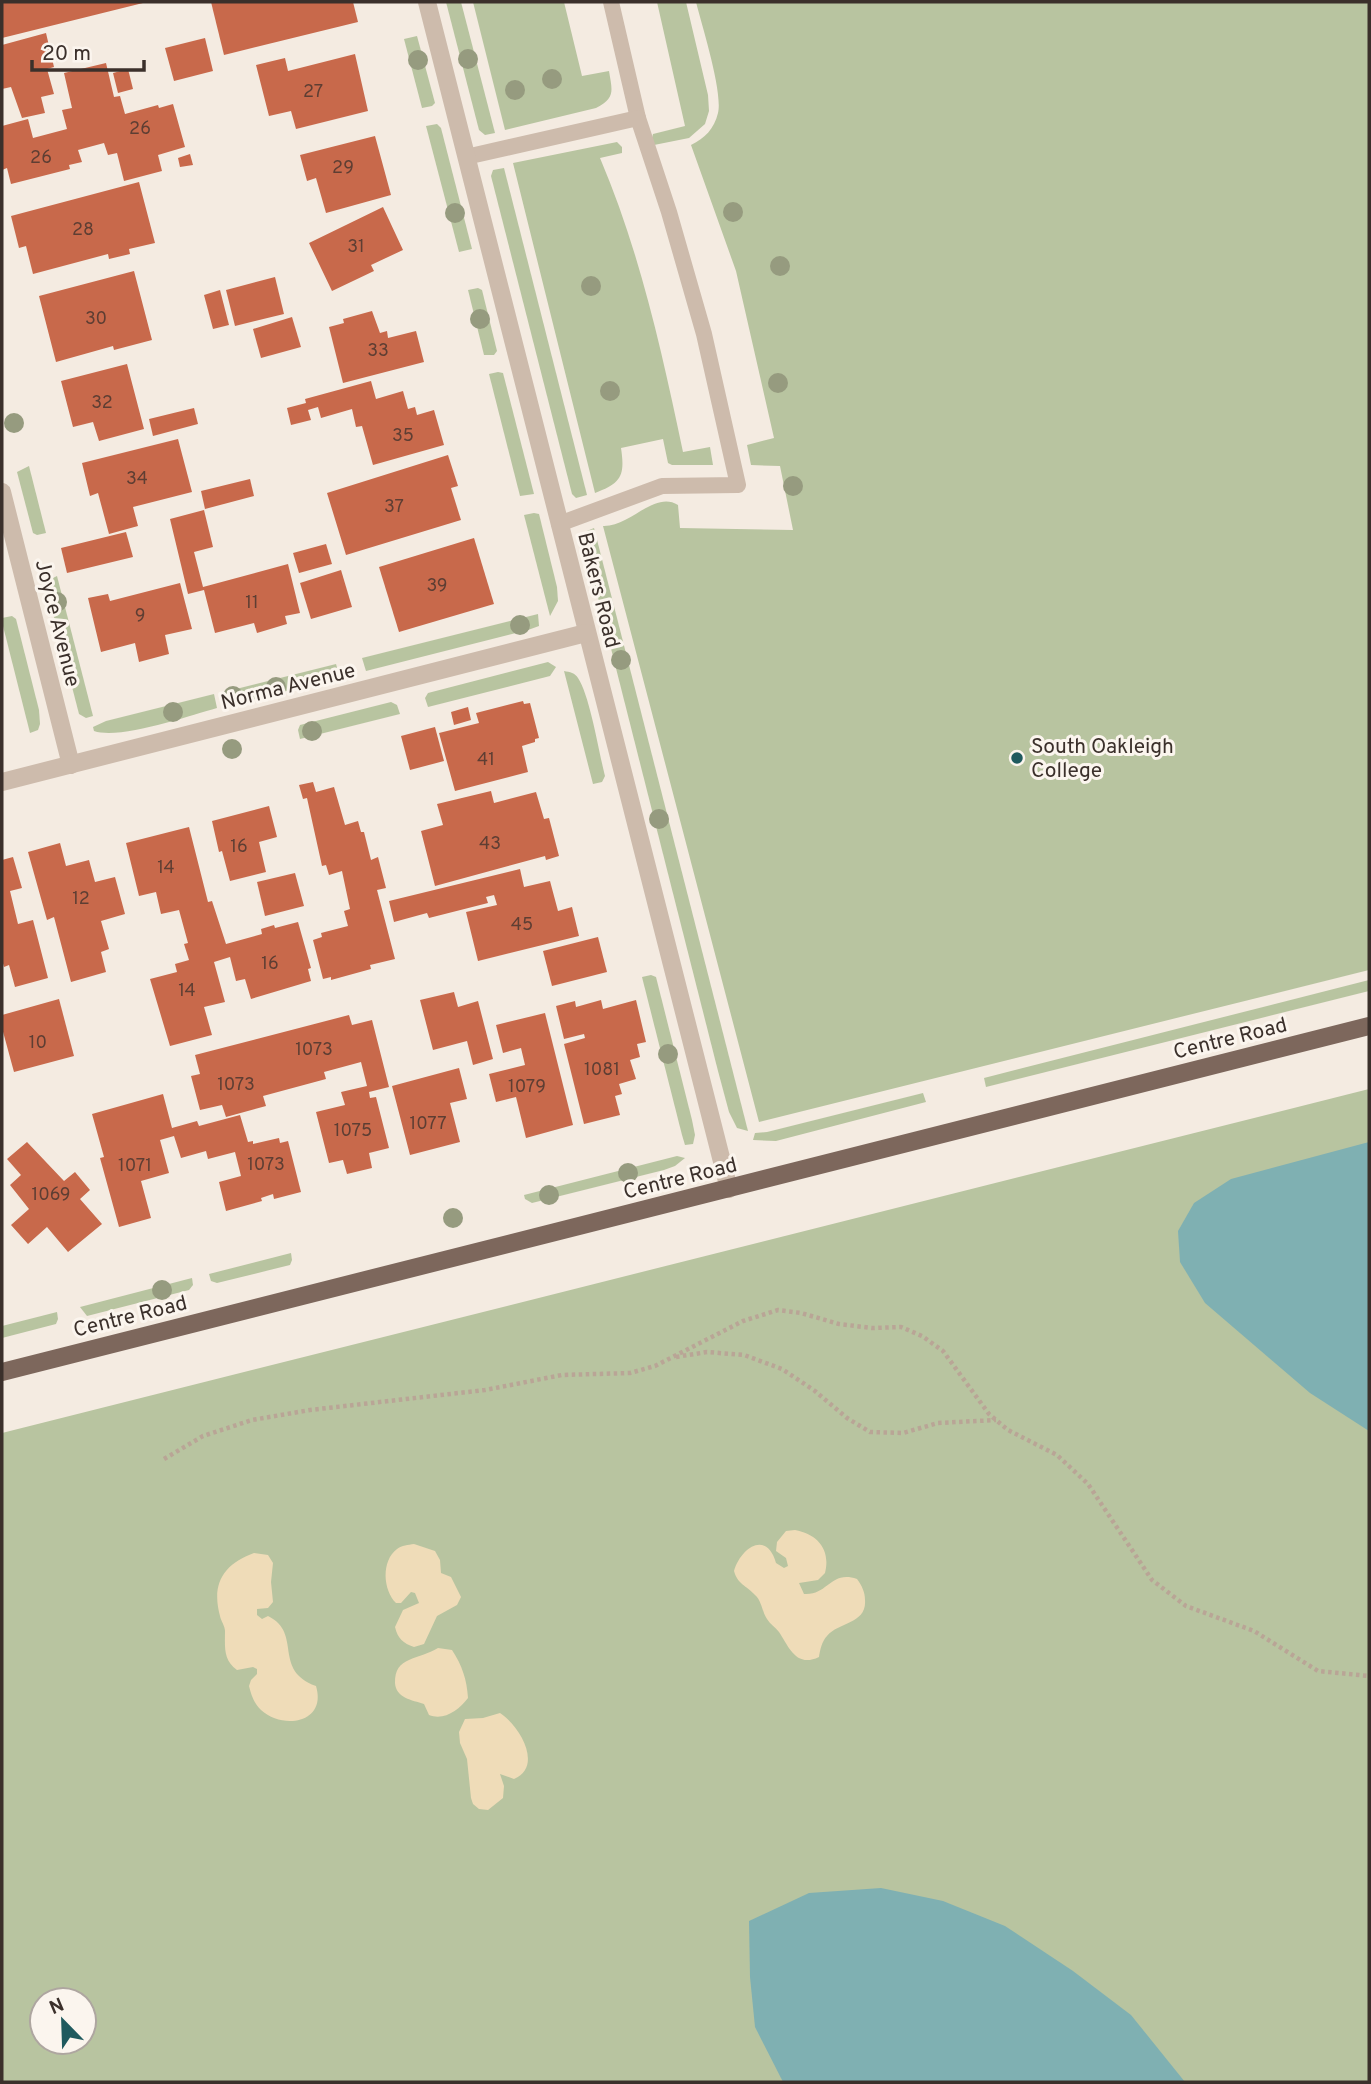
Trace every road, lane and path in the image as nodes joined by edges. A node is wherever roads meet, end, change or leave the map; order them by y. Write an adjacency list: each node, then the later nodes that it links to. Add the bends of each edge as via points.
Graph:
1 (427, 2): 4 (street, Bakers Road)
2 (611, 2): 3 (lane)
3 (638, 118): 4 (lane); 6 (lane, via 704,334 737,485 662,486)
4 (466, 157): 6 (street, Bakers Road)
5 (2, 492): 8 (street, Joyce Avenue)
6 (559, 524): 7 (street, Bakers Road)
7 (586, 634): 8 (street, Norma Avenue); 11 (street, Bakers Road)
8 (71, 765): 9 (street, Norma Avenue)
9 (2, 782)
10 (1369, 1027): 11 (main road, Centre Road)
11 (729, 1189): 13 (main road, Centre Road)
12 (672, 1358): 14 (path, via 707,1352 744,1355 782,1369 870,1432 903,1433 938,1423); 14 (path, via 743,1321 778,1310 839,1324 901,1327 943,1351); 15 (path, via 630,1373 562,1375 485,1390 253,1420 204,1436)
13 (2, 1372)
14 (996, 1420): 16 (path, via 1056,1455 1088,1484 1152,1580 1186,1606 1254,1631 1318,1671)
15 (164, 1459)
16 (1369, 1676)

